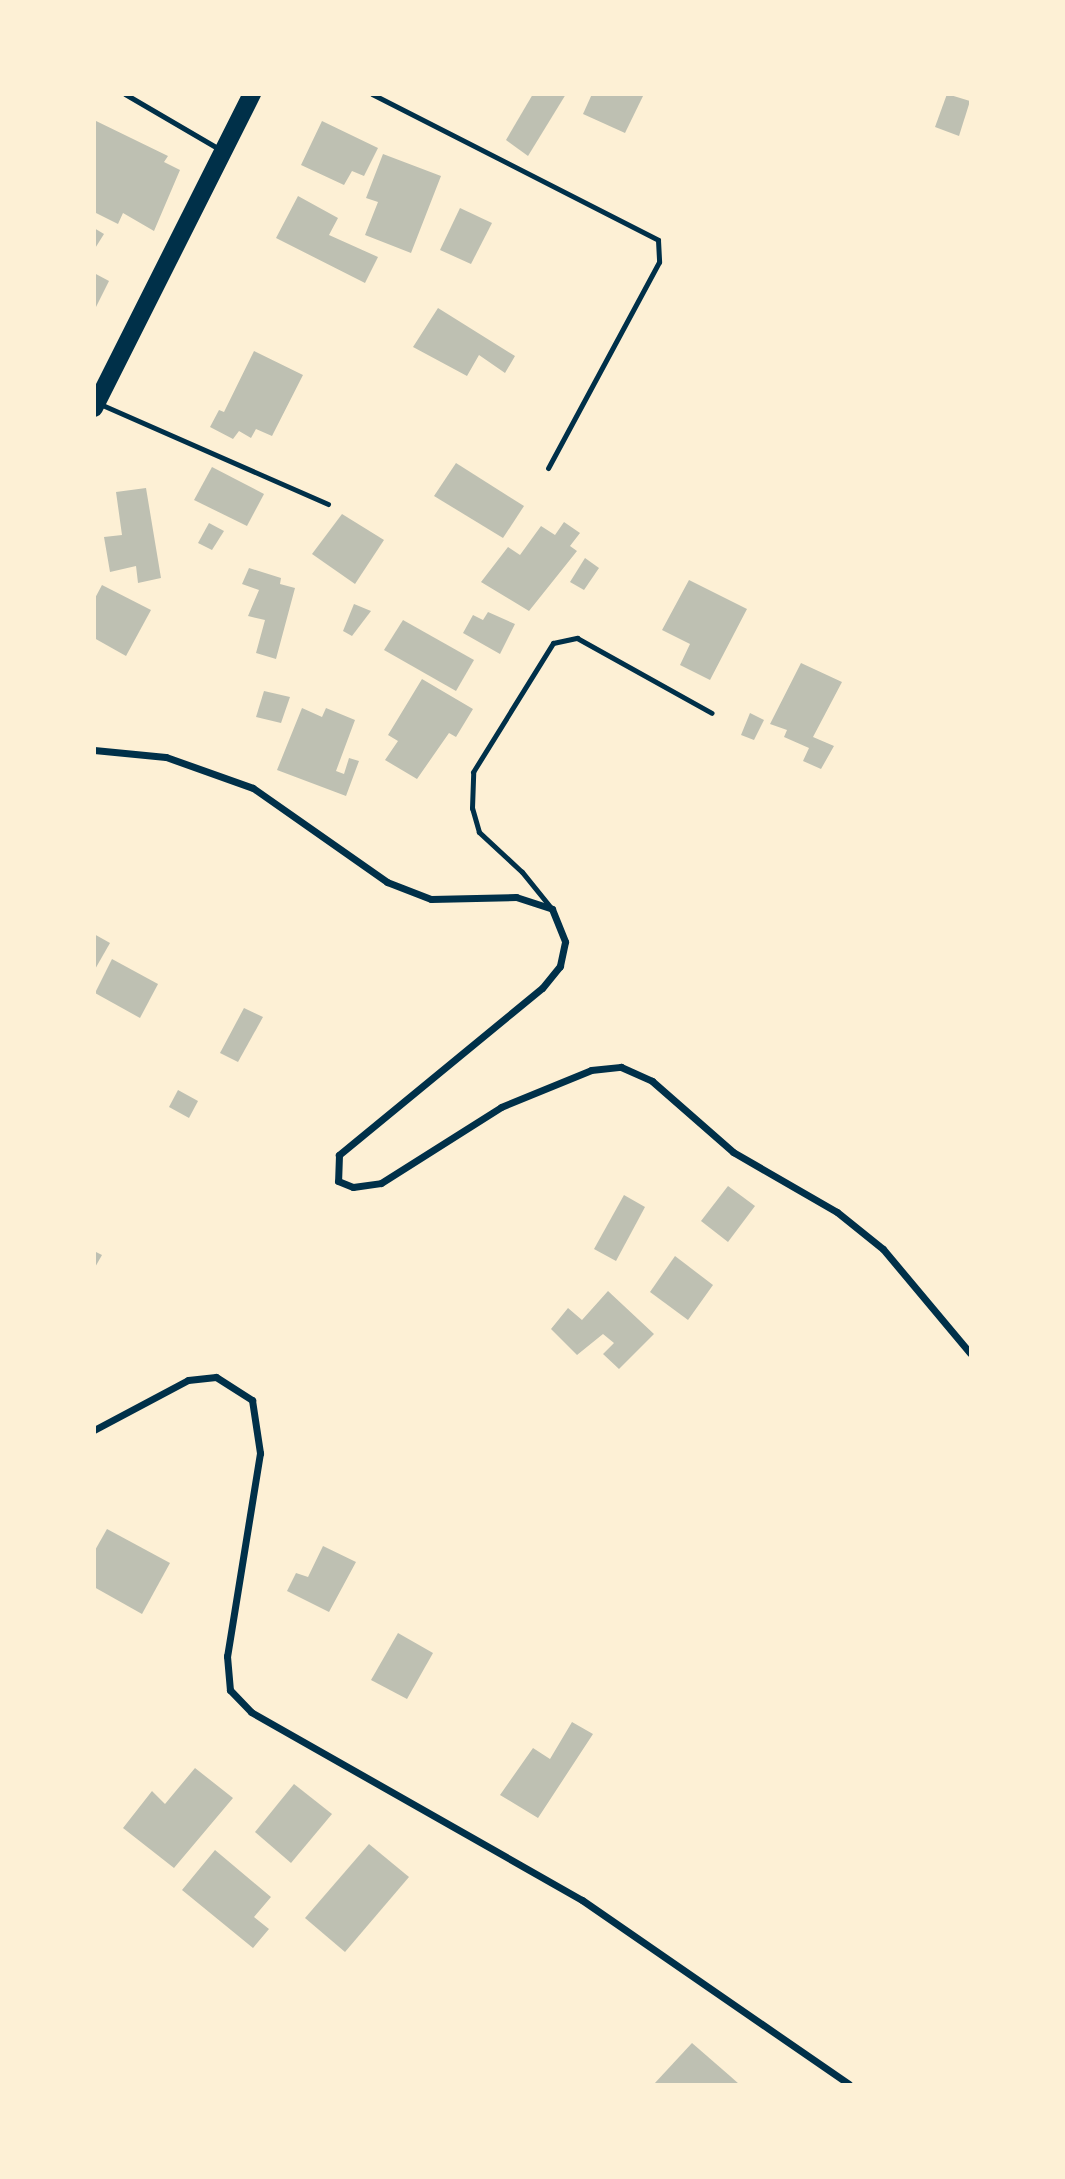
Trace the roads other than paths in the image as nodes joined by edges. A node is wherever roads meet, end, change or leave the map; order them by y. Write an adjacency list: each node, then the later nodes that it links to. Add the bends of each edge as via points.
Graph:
1 (125, 94): 4 (lane)
2 (252, 94): 4 (main road)
3 (372, 94): 6 (lane, via 658,240 659,262)
4 (224, 152): 5 (main road)
5 (96, 406): 7 (lane)
6 (548, 468)
7 (328, 504)
8 (712, 713): 10 (lane, via 577,638 553,643 473,772 472,808 479,832 522,872)
9 (94, 750): 10 (street, via 166,757 254,788 387,882 432,899 516,897)
10 (552, 909): 11 (street, via 565,942 560,966 542,988 339,1155 338,1181 353,1187 381,1183 501,1107 592,1070 621,1067 652,1081 733,1152 837,1212 883,1249)
11 (971, 1353)
12 (94, 1430): 13 (street, via 188,1380 216,1377 252,1400 260,1453 227,1656 230,1690 251,1712 582,1900)
13 (849, 2084)

